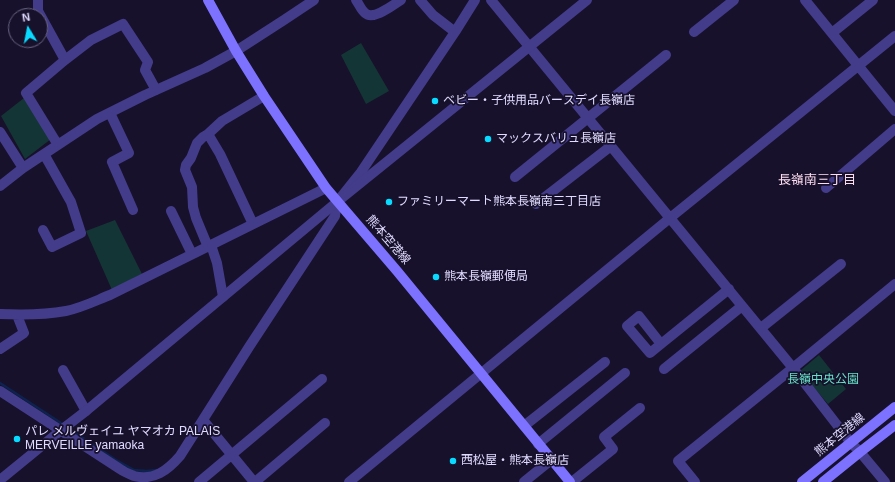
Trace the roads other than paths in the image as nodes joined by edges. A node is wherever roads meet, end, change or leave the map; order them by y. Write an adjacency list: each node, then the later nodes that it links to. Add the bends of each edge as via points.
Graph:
1 (38, 0): 20 (street, via 38,11)
2 (208, 0): 18 (main road, 熊本空港線)
3 (314, 0): 18 (street)
4 (356, 0): 5 (street, via 365,14 374,16)
5 (401, 0)
6 (420, 0): 13 (street, via 433,15)
7 (475, 0): 13 (street)
8 (492, 0): 17 (street)
9 (588, 0): 17 (street)
10 (734, 0): 14 (street)
11 (805, 0): 15 (street)
12 (873, 0): 15 (street)
13 (455, 32): 38 (street, via 361,172)
14 (694, 32)
15 (832, 34): 21 (street)
16 (895, 36): 21 (street)
17 (530, 46): 26 (street); 38 (street)
18 (236, 51): 22 (street); 23 (main road, 熊本空港線)
19 (666, 55): 26 (street)
20 (65, 60): 22 (street, via 91,40 123,24 148,62 145,70); 30 (street, via 26,93)
21 (858, 66): 24 (street); 42 (street)
22 (156, 90): 25 (street)
23 (264, 96): 28 (street, via 222,121); 36 (main road, 熊本空港線)
24 (895, 111)
25 (110, 113): 30 (street); 40 (street, via 129,153 112,162)
26 (588, 118): 31 (street); 34 (street)
27 (895, 129): 37 (street)
28 (208, 134): 43 (street); 45 (street, via 197,143 186,170 192,187 196,218)
29 (1, 138): 33 (street)
30 (58, 145): 32 (street)
31 (611, 146): 39 (street); 42 (street)
32 (44, 154): 33 (street); 44 (street, via 71,202 81,233 52,247)
33 (23, 168): 35 (street)
34 (515, 177)
35 (0, 186)
36 (326, 188): 38 (main road, 熊本空港線); 43 (street)
37 (826, 188)
38 (337, 202): 50 (street); 62 (main road, 熊本空港線, via 398,271); 68 (street, via 335,216)
39 (536, 204)
40 (133, 210)
41 (171, 211): 46 (street)
42 (670, 218): 49 (street); 62 (street)
43 (254, 224): 45 (street)
44 (43, 230)
45 (209, 246): 46 (street); 50 (street, via 217,263)
46 (192, 254): 53 (street, via 80,308)
47 (841, 264): 54 (street)
48 (895, 284): 58 (street)
49 (729, 289): 51 (street); 55 (street)
50 (223, 297): 67 (street)
51 (742, 306): 54 (street); 59 (street)
52 (0, 314): 53 (street)
53 (17, 315): 56 (street, via 24,333)
54 (761, 328): 58 (street)
55 (661, 344)
56 (0, 349)
57 (605, 362): 71 (street)
58 (793, 368): 73 (street); 84 (street, via 678,461)
59 (664, 369)
60 (63, 370): 67 (street)
61 (625, 373): 74 (street)
62 (482, 374): 71 (main road, 熊本空港線); 81 (street)
63 (322, 379): 76 (street)
64 (0, 391): 72 (street)
65 (895, 407): 73 (main road, 熊本空港線)
66 (640, 408): 83 (street, via 604,437 613,450)
67 (86, 411): 72 (street)
68 (203, 420): 72 (street, via 172,466 161,473 140,477 120,469); 76 (street)
69 (325, 423): 80 (street)
70 (895, 425): 75 (main road)
71 (524, 426): 74 (main road, 熊本空港線)
72 (60, 431): 78 (street)
73 (851, 443): 75 (street); 85 (main road, 熊本空港線)
74 (538, 444): 77 (main road, 熊本空港線)
75 (860, 452): 86 (main road); 87 (street)
76 (232, 455): 79 (street); 80 (street)
77 (551, 460): 82 (street); 83 (main road, 熊本空港線)
78 (0, 480)
79 (199, 482)
80 (255, 482)
81 (349, 482)
82 (524, 482)
83 (571, 482)
84 (696, 482)
85 (802, 482)
86 (823, 482)
87 (885, 482)

